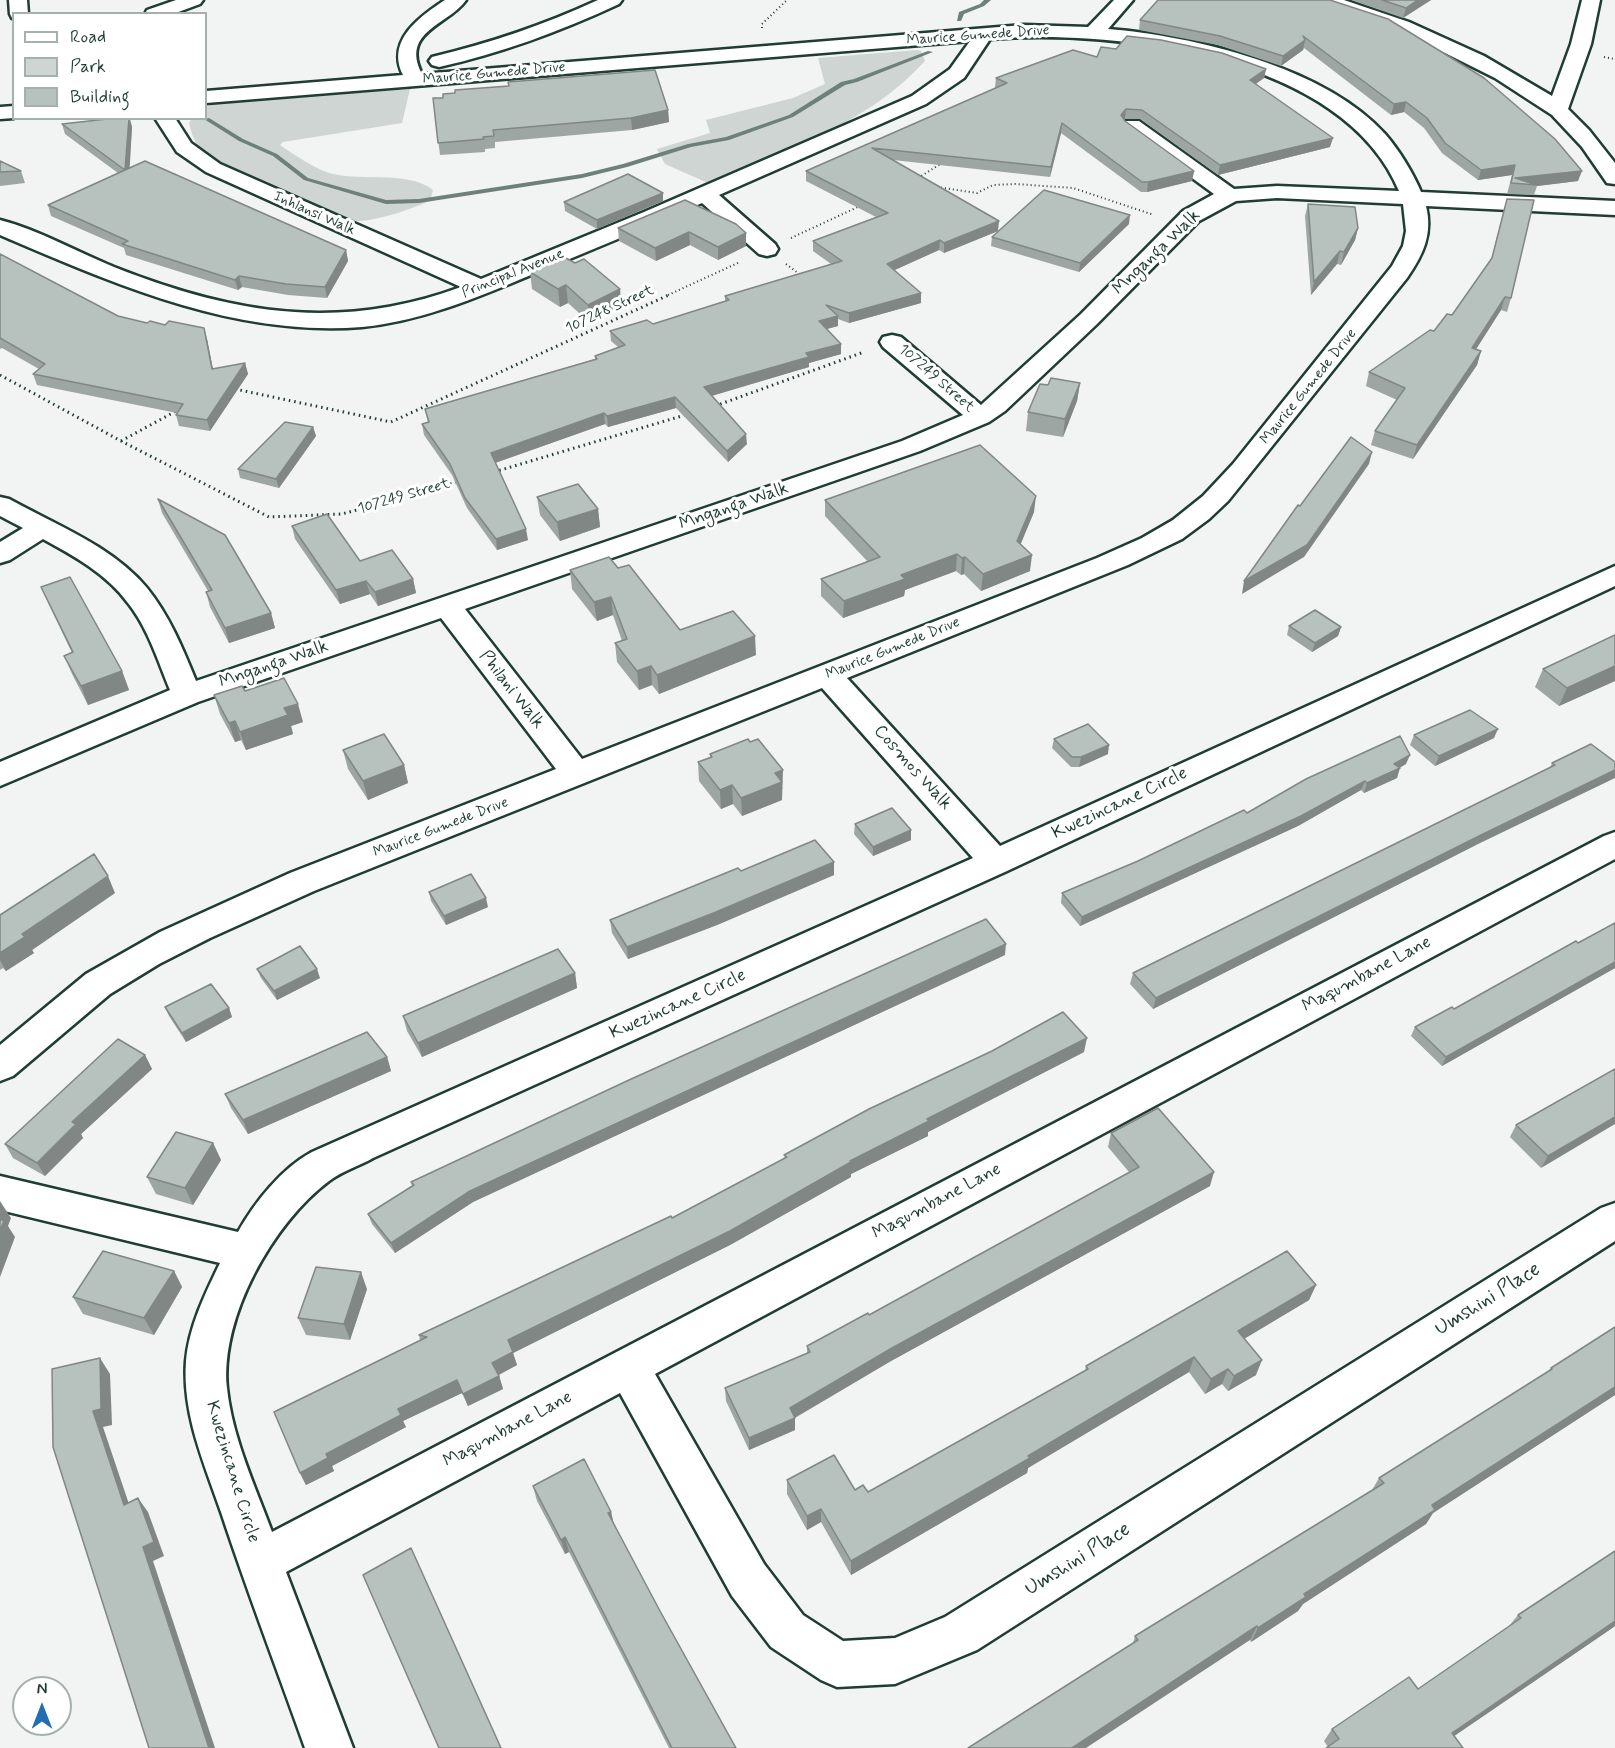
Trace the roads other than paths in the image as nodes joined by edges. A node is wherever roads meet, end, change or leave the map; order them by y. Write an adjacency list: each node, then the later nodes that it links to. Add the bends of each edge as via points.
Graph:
1 (194, 0): 7 (street)
2 (457, 0): 10 (street, via 416,33 405,50)
3 (613, 0): 10 (street, via 562,23)
4 (1124, 0): 8 (street)
5 (1324, 0): 12 (street, via 1462,52)
6 (1592, 0): 12 (street)
7 (159, 12)
8 (1094, 32): 9 (street, Maurice Gumede Drive, via 1044,30); 18 (street, Maurice Gumede Drive, via 1213,52 1303,86 1364,124 1399,166)
9 (983, 35): 10 (street, Maurice Gumede Drive); 16 (street, Principal Avenue, via 969,61 943,87)
10 (411, 73): 11 (street, Maurice Gumede Drive)
11 (207, 97)
12 (1558, 109): 15 (street)
13 (166, 120): 22 (street, Inhlansi Walk, via 176,141 213,168)
14 (1132, 125): 17 (street)
15 (1615, 178)
16 (705, 194): 21 (street); 22 (street, Principal Avenue)
17 (1229, 195): 18 (street, Mnganga Walk, via 1277,192); 24 (street, Mnganga Walk, via 1209,204 1184,224 1017,388)
18 (1414, 199): 19 (street, Mnganga Walk); 30 (street, Maurice Gumede Drive, via 1417,237 1407,261 1242,470 1193,520 1155,543 1107,564)
19 (1615, 208)
20 (0, 227): 22 (street, Principal Avenue, via 154,290 199,303 274,316 333,321 392,316 429,307)
21 (767, 249)
22 (480, 287)
23 (892, 342): 24 (street, 107249 Street)
24 (980, 417): 29 (street, Mnganga Walk, via 911,446)
25 (0, 505): 26 (street)
26 (41, 529): 27 (street); 31 (street, via 89,554 137,596 165,644)
27 (0, 554)
28 (1615, 575): 35 (street, Kwezincane Circle)
29 (446, 606): 31 (street, Mnganga Walk); 32 (street, Philani Walk)
30 (828, 675): 32 (street, Maurice Gumede Drive); 35 (street, Cosmos Walk)
31 (187, 695): 33 (street, Mnganga Walk)
32 (577, 774): 36 (street, Maurice Gumede Drive, via 231,912 98,985)
33 (0, 775)
34 (1615, 844): 40 (street, Maqumbane Lane)
35 (995, 862): 39 (street, Kwezincane Circle, via 360,1147 316,1170 286,1196)
36 (0, 1066)
37 (0, 1193): 39 (street)
38 (1615, 1220): 40 (street, Umshini Place, via 962,1634 895,1661 837,1664 786,1631 748,1580)
39 (248, 1252): 41 (street, Kwezincane Circle, via 238,1265 208,1343 206,1385 213,1424)
40 (628, 1367): 41 (street, Maqumbane Lane)
41 (260, 1562): 42 (street, Kwezincane Circle)
42 (329, 1748)

